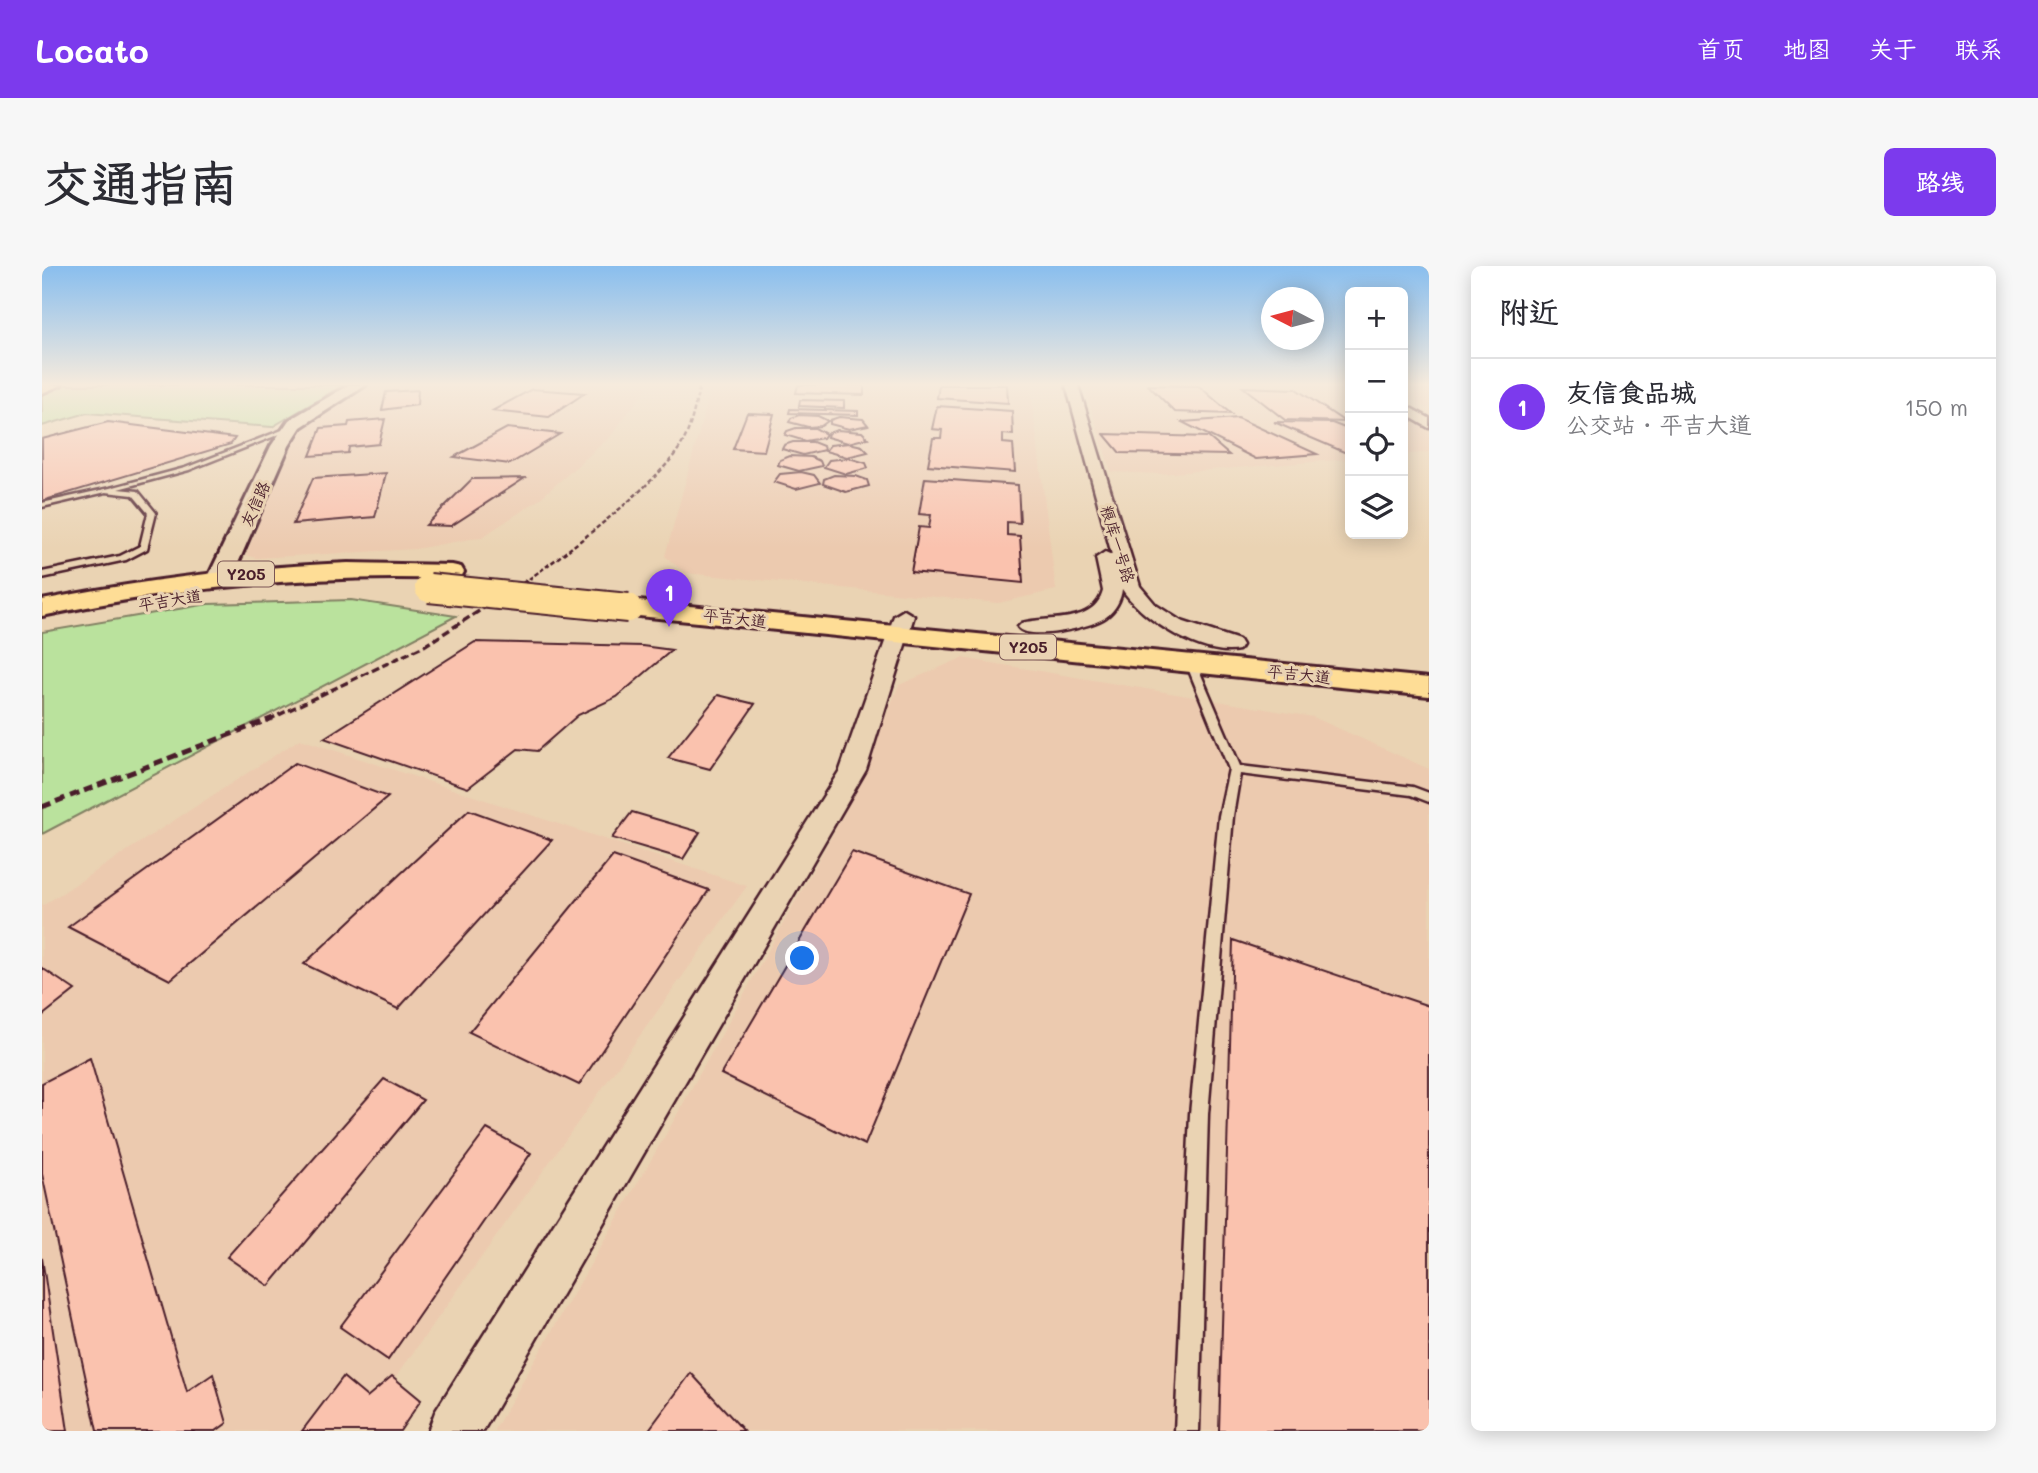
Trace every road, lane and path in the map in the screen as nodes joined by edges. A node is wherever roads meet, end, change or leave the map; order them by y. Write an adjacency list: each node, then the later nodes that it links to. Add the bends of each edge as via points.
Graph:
1 (263, 439): 6 (lane, via 187,469)
2 (284, 439): 9 (street, 友信路)
3 (294, 439): 9 (street, 友信路, via 259,527)
4 (1073, 439): 14 (street, 粮库一号路, via 1112,595 1096,614 1078,621)
5 (1088, 439): 15 (street, 粮库一号路, via 1137,598 1165,622)
6 (106, 491): 7 (lane); 8 (lane, via 135,494 152,513 144,547 123,558)
7 (42, 505)
8 (42, 575)
9 (228, 576): 10 (main road, 平吉大道 / Y205, via 328,569 452,572); 11 (main road, 平吉大道 / Y205)
10 (638, 600): 12 (main road, 平吉大道 / Y205, bridge, via 375,585 262,589 200,595); 13 (main road, 平吉大道 / Y205)
11 (42, 608)
12 (42, 624)
13 (902, 625): 14 (main road, 平吉大道 / Y205); 16 (main road, 平吉大道 / Y205); 21 (street, via 853,770)
14 (1029, 626): 15 (main road, 平吉大道 / Y205)
15 (1231, 645): 17 (main road, 平吉大道 / Y205)
16 (1191, 663): 18 (main road, 平吉大道 / Y205); 19 (lane)
17 (1429, 665)
18 (1429, 687)
19 (1235, 769): 20 (lane, via 1413,791); 22 (lane, via 1226,816 1199,1114)
20 (1429, 798)
21 (454, 1431)
22 (1187, 1431)

